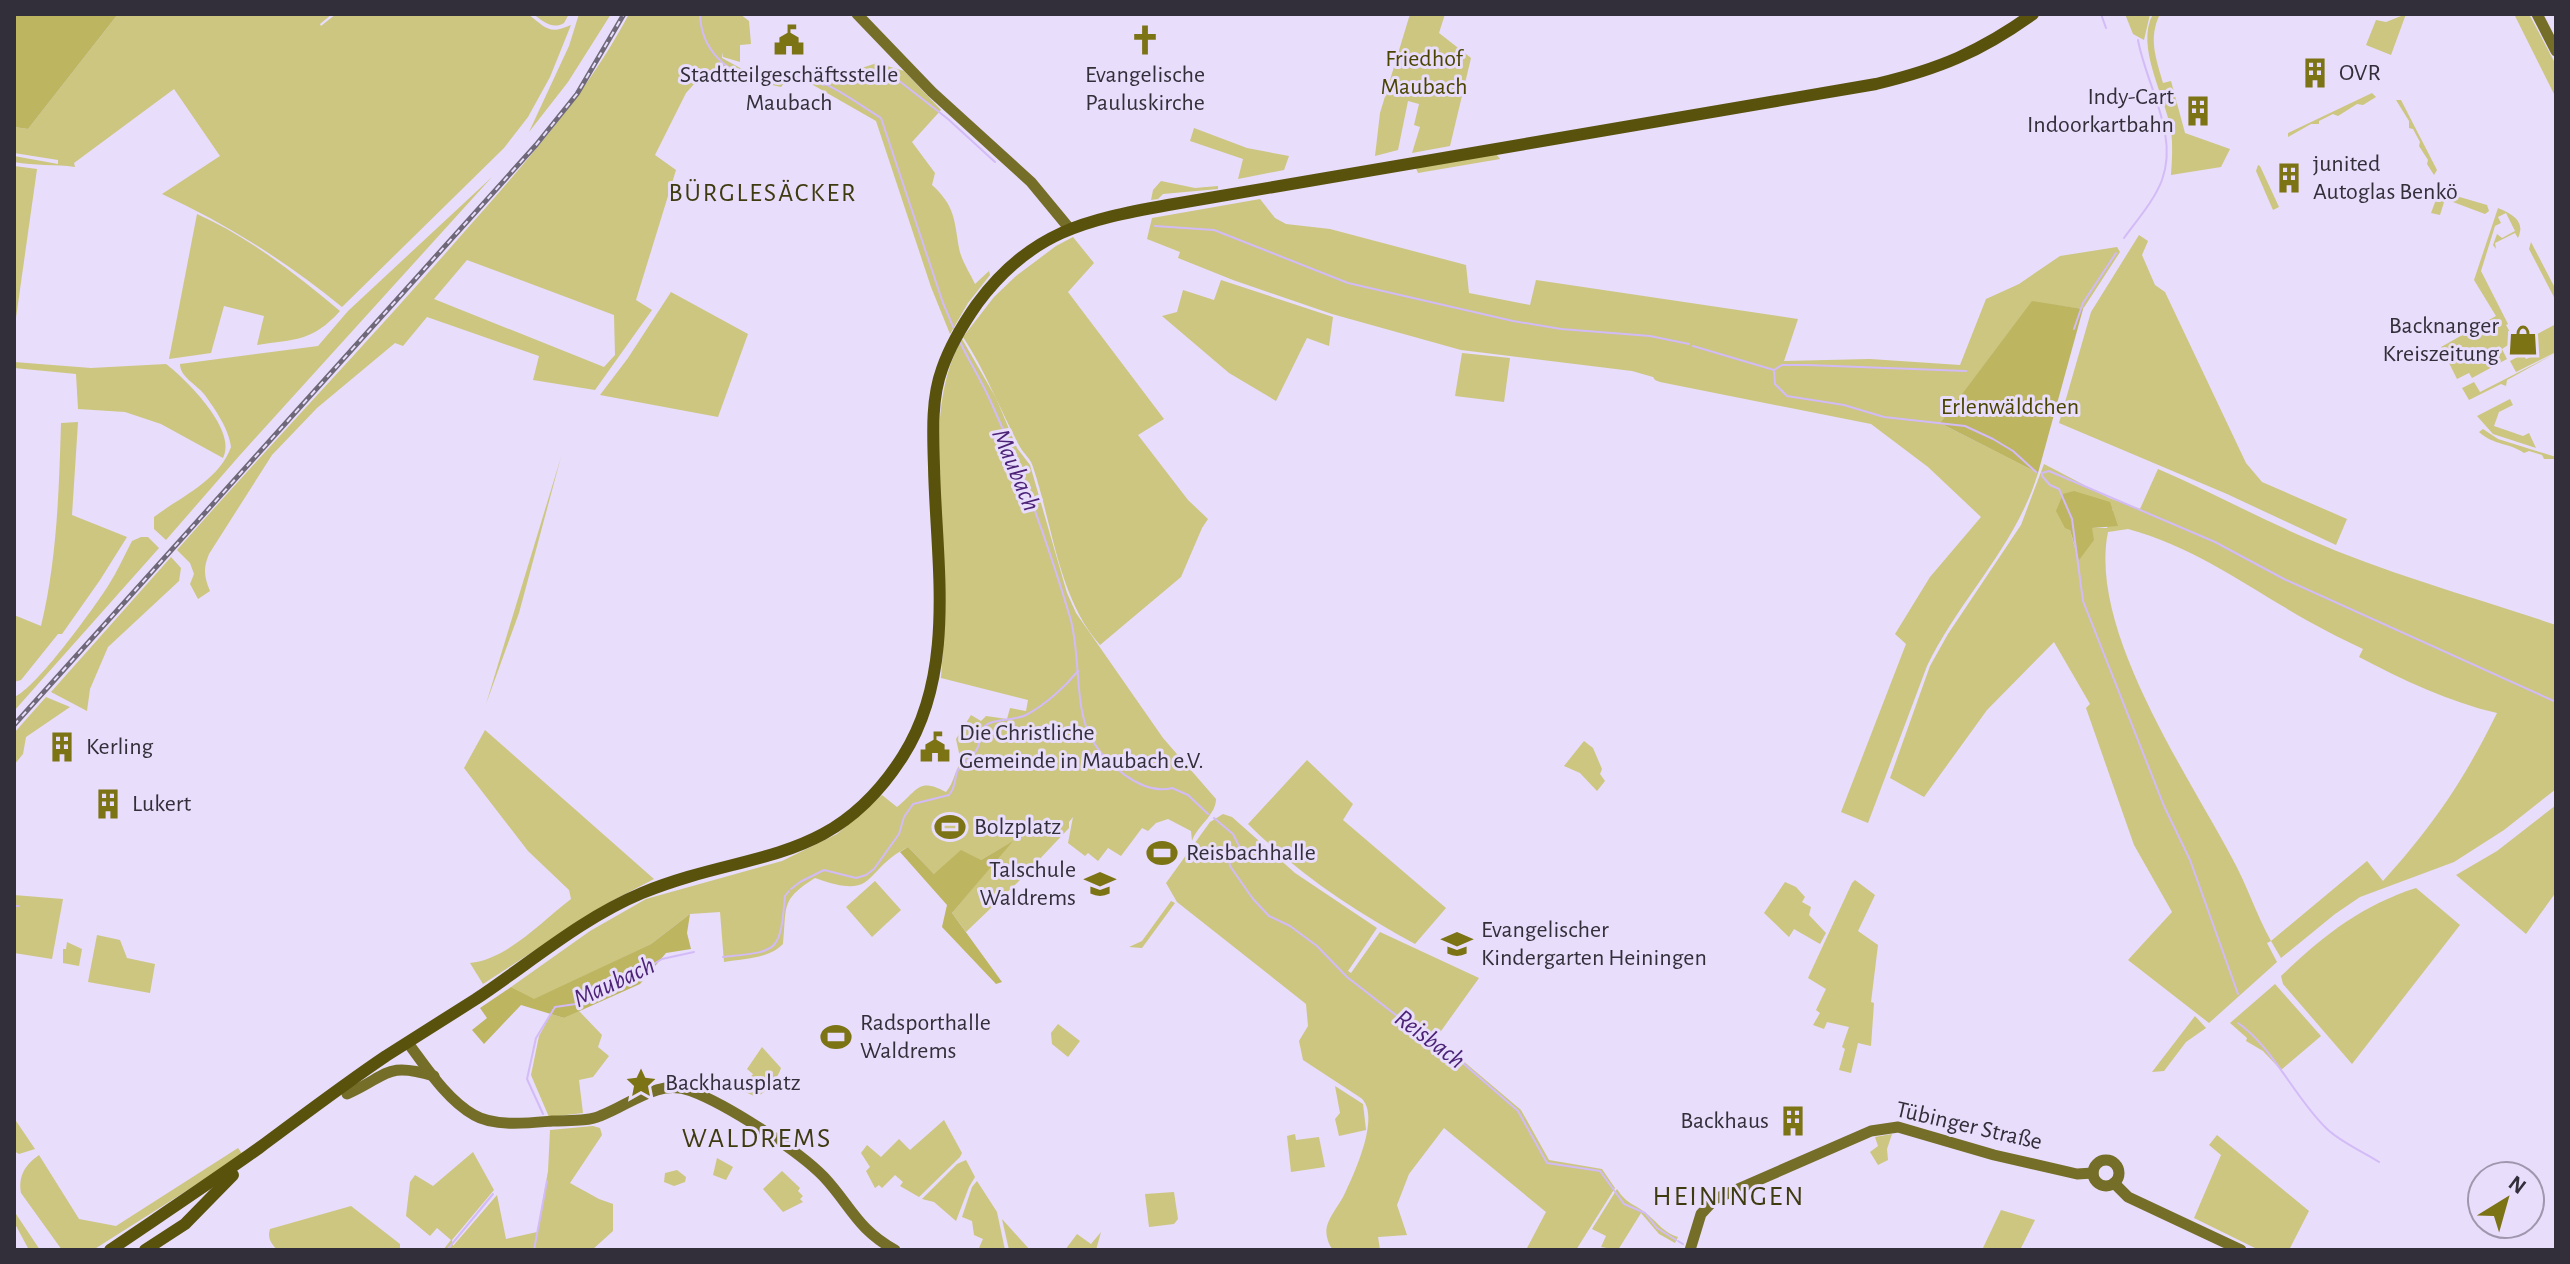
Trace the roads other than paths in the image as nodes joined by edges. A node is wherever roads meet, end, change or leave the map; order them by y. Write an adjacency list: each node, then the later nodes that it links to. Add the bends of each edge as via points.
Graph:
1 (857, 14): 5 (street, via 1012,164)
2 (2033, 14): 5 (main road, via 1965,57 1891,81 1205,197)
3 (2537, 14): 4 (street)
4 (2556, 51)
5 (1069, 228): 6 (main road, via 1001,275 953,343 939,379 934,415 936,668 916,733 885,782 862,808 810,841 643,893 597,916)
6 (408, 1043): 7 (street); 8 (main road); 11 (main road)
7 (434, 1076): 8 (street, via 398,1068); 13 (street, via 476,1117 498,1121 599,1117 670,1086 692,1091 798,1155 824,1177 870,1235)
8 (347, 1094): 12 (main road, via 233,1174 185,1224)
9 (2093, 1173): 10 (street, via 2099,1184); 10 (street, via 2098,1163 2110,1161 2118,1169); 14 (street, Tübinger Straße, via 2077,1174 1885,1127 1715,1199 1701,1214)
10 (2114, 1183): 15 (street, via 2128,1197)
11 (110, 1250)
12 (145, 1250)
13 (895, 1250)
14 (1690, 1250)
15 (2241, 1250)

